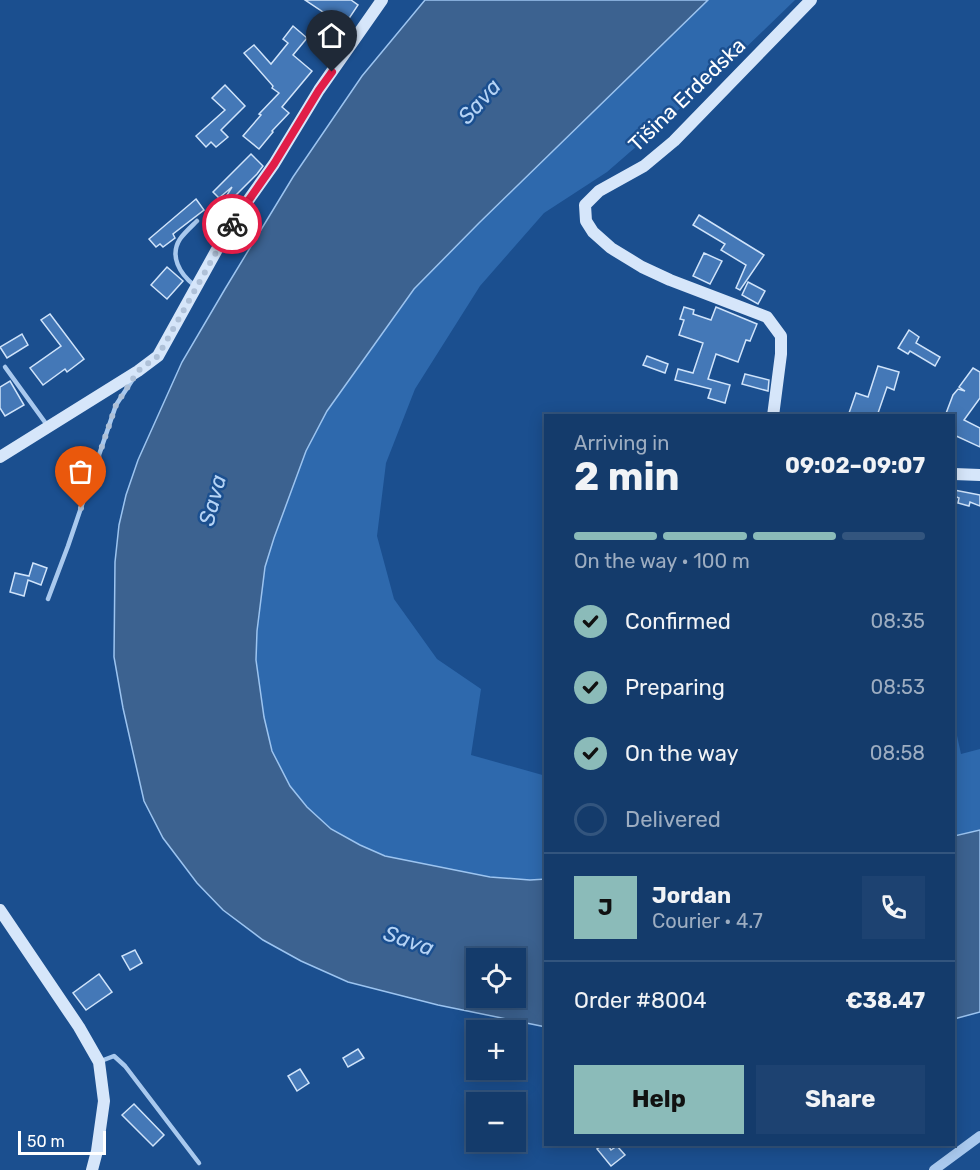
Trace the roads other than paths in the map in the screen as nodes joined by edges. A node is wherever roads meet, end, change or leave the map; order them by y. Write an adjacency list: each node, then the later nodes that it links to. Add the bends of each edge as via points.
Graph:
1 (382, 0): 4 (main road, via 230,226)
2 (811, 0): 7 (main road, Tišina Erdedska, via 674,141 644,166 598,191 585,206 586,221 593,232 642,267 767,317 781,336)
3 (197, 221): 4 (lane, via 180,239 175,252 177,265)
4 (196, 287): 6 (main road, via 158,356)
5 (6, 367): 8 (lane)
6 (138, 371): 8 (main road); 12 (lane, via 116,405)
7 (773, 414)
8 (49, 427): 9 (main road)
9 (0, 457)
10 (955, 474): 11 (main road)
11 (980, 475)
12 (48, 599)
13 (0, 910): 14 (main road)
14 (99, 1062): 16 (lane, via 114,1056 125,1066); 17 (main road, via 104,1101)
15 (980, 1136): 18 (street)
16 (199, 1163)
17 (92, 1170)
18 (934, 1170)

